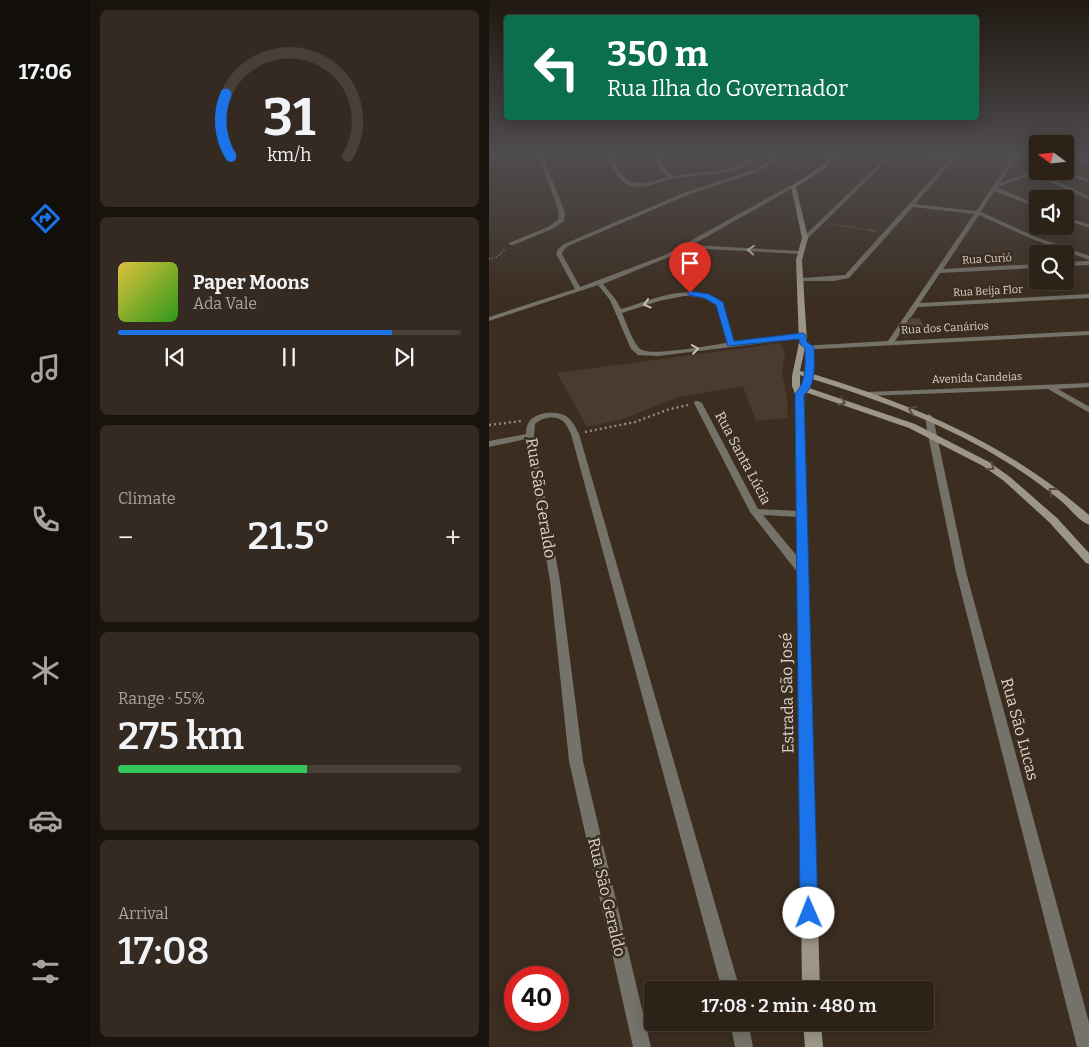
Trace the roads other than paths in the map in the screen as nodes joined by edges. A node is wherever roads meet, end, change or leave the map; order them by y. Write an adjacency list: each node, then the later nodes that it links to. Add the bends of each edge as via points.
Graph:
1 (559, 204): 12 (street, via 562,212 558,224)
2 (663, 204): 22 (street, via 560,250 559,254)
3 (761, 204): 13 (street)
4 (797, 204): 11 (street)
5 (841, 204): 11 (street)
6 (985, 204): 8 (street)
7 (912, 205): 8 (street); 20 (street, via 847,277)
8 (979, 213): 15 (street, via 1043,242); 19 (street)
9 (1074, 221): 10 (street)
10 (1089, 227)
11 (805, 238): 14 (street, Estrada São José)
12 (511, 244)
13 (686, 246): 14 (street, one-way to 13); 21 (street)
14 (799, 253): 20 (street, Estrada São José)
15 (1089, 258)
16 (1089, 263): 17 (street)
17 (1074, 264)
18 (1029, 267): 19 (street, Rua Curió)
19 (938, 272): 24 (street)
20 (801, 280): 29 (street, Estrada São José)
21 (599, 283): 22 (street); 25 (street)
22 (578, 288): 26 (street)
23 (1089, 296): 24 (street, Rua Beija Flor)
24 (917, 305): 28 (street)
25 (619, 312): 30 (street, Rua dos Canários, one-way to 30, via 637,351 658,354); 30 (street, one-way to 25, via 720,304 706,296 682,293)
26 (489, 319)
27 (1089, 333): 28 (street, Rua dos Canários)
28 (891, 342): 29 (street, Rua dos Canários)
29 (804, 343): 30 (street, Rua dos Canários); 31 (street, Estrada São José); 32 (street, Estrada São José)
30 (731, 344)
31 (797, 372): 32 (street); 35 (street, Estrada São José)
32 (809, 375): 35 (street, Estrada São José); 36 (street)
33 (1089, 385): 34 (street, Avenida Candeias)
34 (1050, 386): 36 (street, Avenida Candeias); 38 (street)
35 (801, 390): 40 (street, one-way to 40, via 891,418); 44 (street, Estrada São José)
36 (866, 394): 39 (street, one-way to 36)
37 (699, 403): 43 (street, Rua Santa Lúcia)
38 (1089, 411)
39 (929, 417): 40 (street, Rua São Lucas); 45 (street, one-way to 39, via 1013,462)
40 (932, 435): 46 (street, one-way to 46, via 1007,479); 56 (street, Rua São Lucas, via 961,572)
41 (530, 436): 42 (street); 49 (street, Rua São Geraldo, via 534,420 547,415 567,420 575,434); 53 (street, Rua São Geraldo, via 555,581 576,761)
42 (489, 444)
43 (755, 512): 44 (street); 48 (street, Rua Santa Lúcia)
44 (800, 514): 48 (street, Estrada São José)
45 (1089, 522)
46 (1084, 549): 47 (street)
47 (1089, 561)
48 (803, 570): 50 (street, Estrada São José)
49 (728, 981)
50 (811, 981)
51 (741, 1031): 54 (street)
52 (813, 1031): 55 (street)
53 (642, 1047)
54 (744, 1047)
55 (814, 1047)
56 (1086, 1047)

